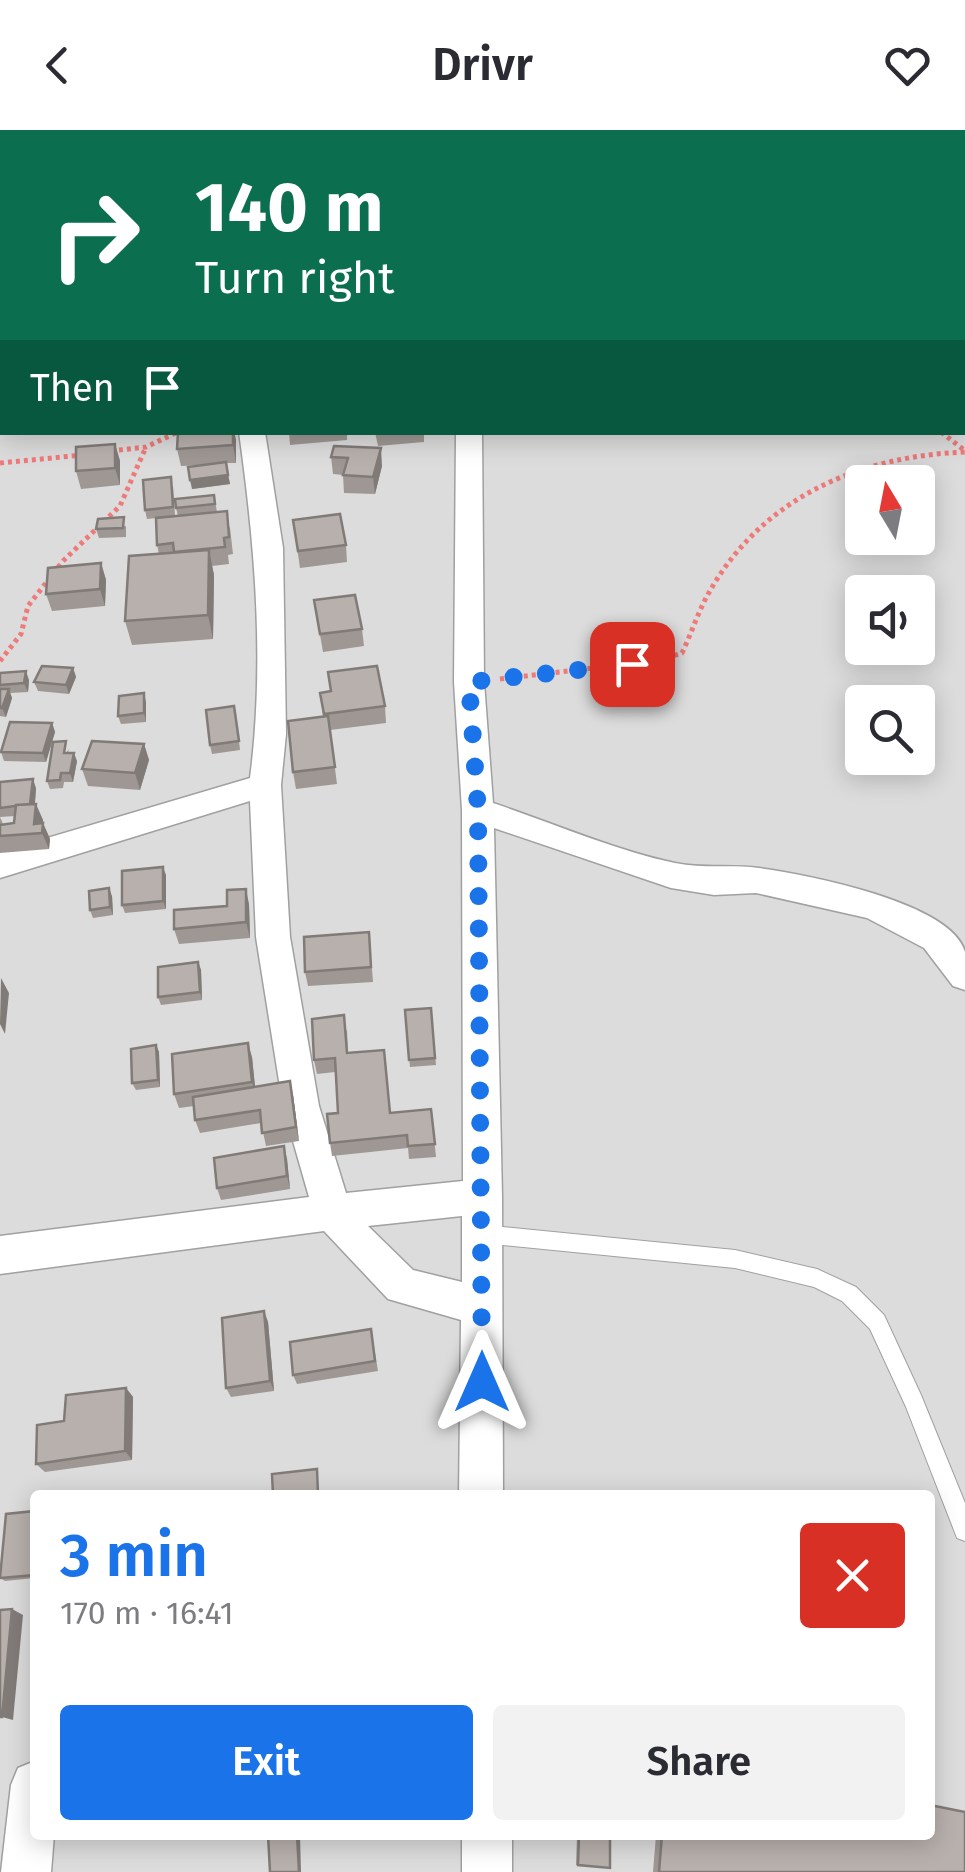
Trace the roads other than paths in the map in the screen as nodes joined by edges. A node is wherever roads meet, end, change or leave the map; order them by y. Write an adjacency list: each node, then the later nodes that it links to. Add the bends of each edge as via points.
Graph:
1 (252, 435): 3 (street, via 268,548 271,734)
2 (470, 435): 4 (street, via 469,682)
3 (265, 786): 5 (street); 7 (street, via 273,936 301,1106)
4 (478, 810): 6 (street, via 671,876 756,880 872,906 936,938); 8 (street)
5 (0, 865)
6 (965, 976)
7 (332, 1211): 8 (street); 9 (street); 10 (street, via 402,1286)
8 (483, 1216): 10 (street); 12 (lane, via 735,1259 817,1278 849,1294 877,1322)
9 (0, 1254)
10 (482, 1306): 11 (street)
11 (481, 1490)
12 (965, 1530)
13 (30, 1833): 15 (street)
14 (487, 1840): 16 (street)
15 (26, 1872)
16 (487, 1872)

